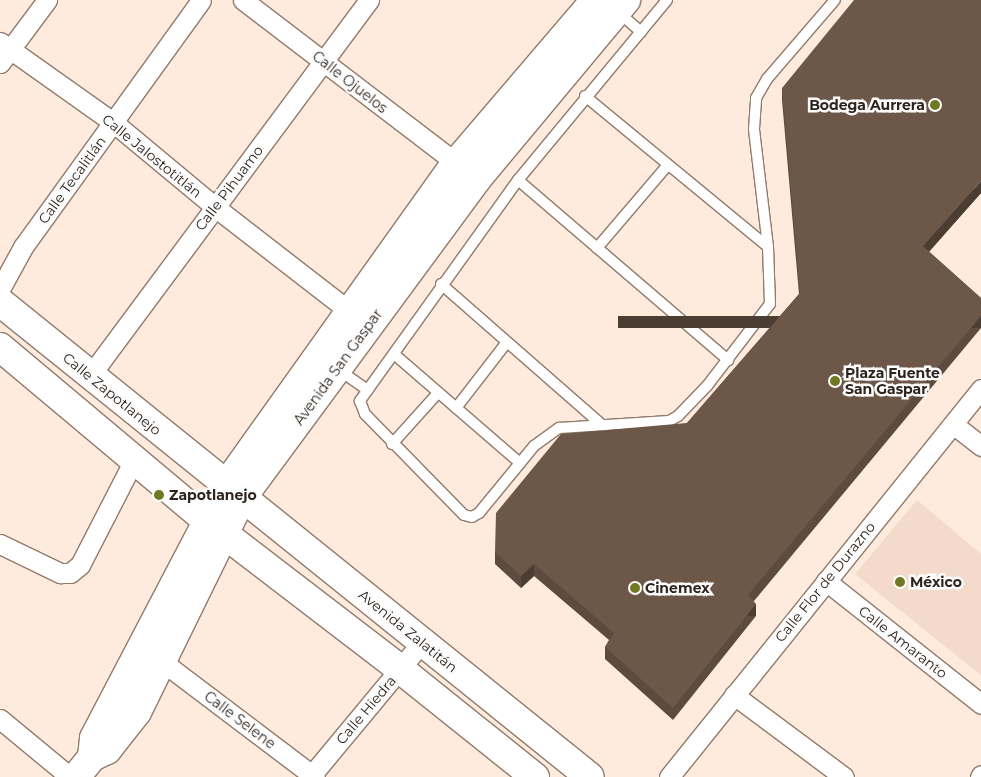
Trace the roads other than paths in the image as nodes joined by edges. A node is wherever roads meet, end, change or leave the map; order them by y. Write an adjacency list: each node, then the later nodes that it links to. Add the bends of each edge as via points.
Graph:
1 (47, 0): 9 (street)
2 (200, 0): 12 (street, Calle Tecalitlán)
3 (244, 0): 10 (street, Calle Ojuelos)
4 (369, 0): 10 (street, Calle Pihuamo)
5 (667, 0): 8 (lane)
6 (835, 0): 17 (lane, via 766,79 756,98 754,129)
7 (610, 3): 8 (lane); 13 (street, Avenida San Gaspar); 27 (street, Avenida San Gaspar, via 477,179)
8 (641, 32): 11 (lane)
9 (3, 51): 12 (street, Calle Jalostotitlán)
10 (324, 61): 13 (street, Calle Ojuelos); 16 (street, Calle Pihuamo)
11 (585, 96): 14 (lane); 15 (lane)
12 (114, 123): 16 (street, Calle Jalostotitlán); 20 (street, Calle Tecalitlán, via 23,247)
13 (456, 163): 22 (street, Avenida San Gaspar)
14 (668, 165): 17 (lane); 18 (lane)
15 (518, 180): 18 (lane); 19 (lane)
16 (215, 208): 22 (street, Calle Jalostotitlán); 28 (street, Calle Pihuamo)
17 (768, 247): 26 (lane, via 770,304)
18 (598, 248): 26 (lane)
19 (441, 284): 23 (lane); 25 (lane)
20 (0, 289)
21 (0, 302): 28 (street, Calle Zapotlanejo)
22 (349, 311): 27 (street, Avenida San Gaspar)
23 (507, 342): 32 (lane); 34 (lane)
24 (0, 347): 37 (street)
25 (394, 354): 30 (lane); 31 (lane)
26 (728, 360): 34 (lane, via 678,416 669,421)
27 (327, 362): 30 (lane); 39 (street, Avenida San Gaspar)
28 (89, 376): 39 (street, Calle Zapotlanejo)
29 (981, 389): 33 (street, Calle Flor de Durazno)
30 (368, 390): 35 (lane, via 360,407)
31 (438, 393): 32 (lane); 35 (lane)
32 (456, 408): 38 (lane)
33 (953, 424): 36 (street); 42 (street, Calle Flor de Durazno)
34 (604, 426): 38 (lane, via 559,428 547,434)
35 (392, 444): 38 (lane, via 464,515 472,517 479,513)
36 (981, 446)
37 (135, 458): 40 (street); 41 (street, via 80,565 70,573 60,573)
38 (520, 463)
39 (234, 491): 40 (street, Avenida San Gaspar); 43 (street, Avenida Zalatitán)
40 (214, 527): 44 (street, Avenida San Gaspar); 45 (street); 49 (street, Avenida San Gaspar, via 94,738)
41 (0, 544)
42 (826, 581): 46 (street, Calle Flor de Durazno); 47 (street, Calle Amaranto)
43 (422, 642): 45 (street, Calle Hiedra); 53 (street, Avenida Zalatitán)
44 (164, 663): 49 (street, Avenida San Gaspar, via 126,730 108,750); 50 (street, Calle Selene)
45 (400, 668): 50 (street, Calle Hiedra); 52 (street)
46 (734, 695): 54 (street, Calle Flor de Durazno); 55 (street)
47 (981, 704)
48 (0, 719): 51 (street)
49 (84, 767)
50 (312, 776)
51 (70, 777)
52 (535, 777)
53 (590, 777)
54 (669, 777)
55 (844, 777)

